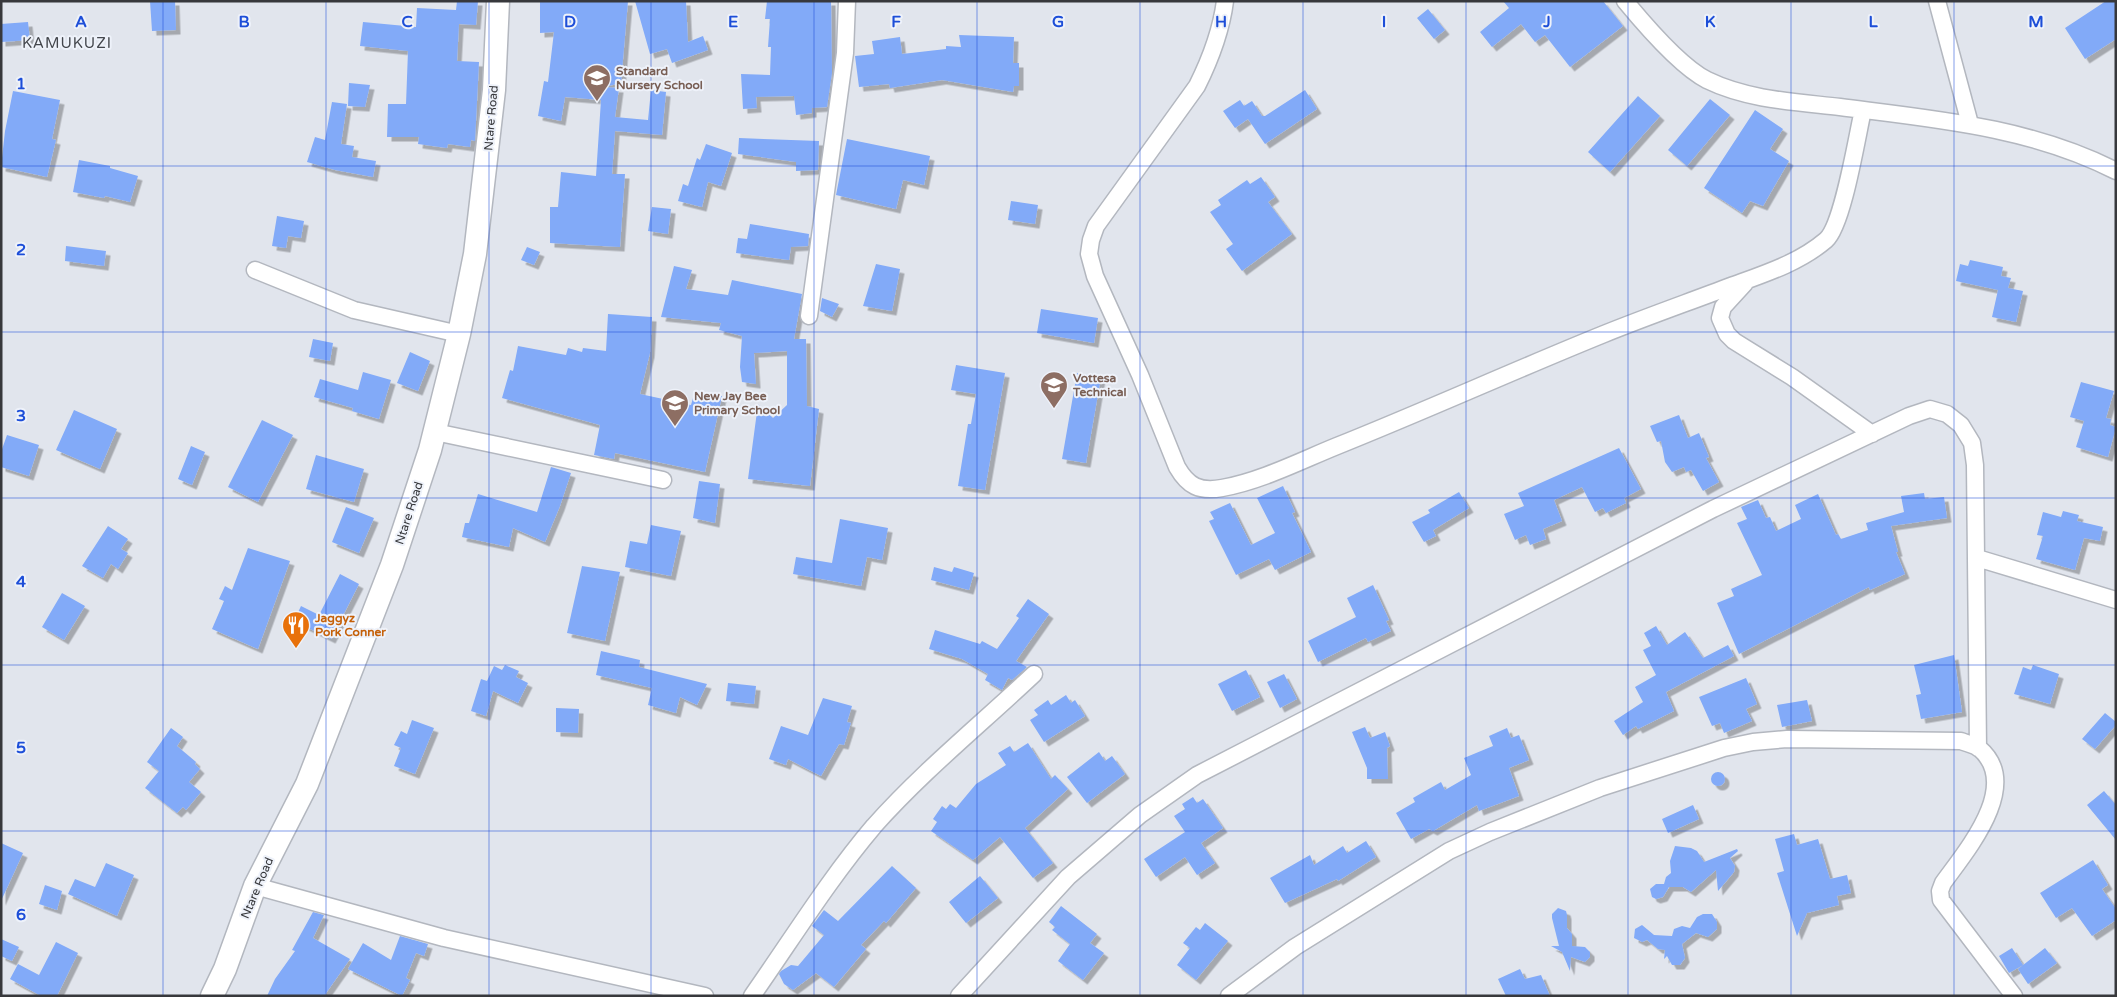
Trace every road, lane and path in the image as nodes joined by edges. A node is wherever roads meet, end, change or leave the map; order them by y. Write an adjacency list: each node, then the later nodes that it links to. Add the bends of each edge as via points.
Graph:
1 (498, 1): 12 (main road, Ntare Road, via 494,90 486,165)
2 (847, 1): 11 (street, via 845,53)
3 (1224, 1): 10 (street, via 1220,31 1210,62 1197,86 1096,226 1089,254 1094,276 1140,375 1177,467 1194,488 1222,488 1258,477 1404,419 1488,381)
4 (1625, 1): 6 (street, via 1688,67 1705,79 1752,95)
5 (1937, 1): 7 (street)
6 (1863, 110): 7 (street); 10 (street, via 1838,220 1828,238 1807,254)
7 (1970, 124): 8 (street, via 2026,136)
8 (2116, 171)
9 (255, 270): 12 (street, via 354,310)
10 (1748, 279): 14 (street, via 1723,307 1720,318 1727,334 1734,342 1792,377)
11 (809, 316)
12 (460, 334): 13 (main road, Ntare Road)
13 (435, 432): 15 (street); 20 (main road, Ntare Road, via 392,565 307,784)
14 (1872, 434): 16 (street, via 1930,409 1947,414 1961,425 1972,443 1975,465); 24 (street, via 1661,535 1198,776 1140,815 1068,877)
15 (663, 480)
16 (1977, 558): 17 (street); 19 (street)
17 (2116, 600)
18 (1034, 674): 23 (street, via 915,784 873,828)
19 (1978, 748): 25 (street, via 1961,741 1787,739 1753,742 1724,748 1600,788 1449,851 1295,947); 26 (street, via 1992,770 1995,784 1992,804 1983,826 1943,883 1941,900)
20 (255, 886): 21 (main road, Ntare Road); 22 (street, via 444,938)
21 (212, 996)
22 (705, 996)
23 (752, 996)
24 (959, 996)
25 (1230, 996)
26 (2014, 996)

